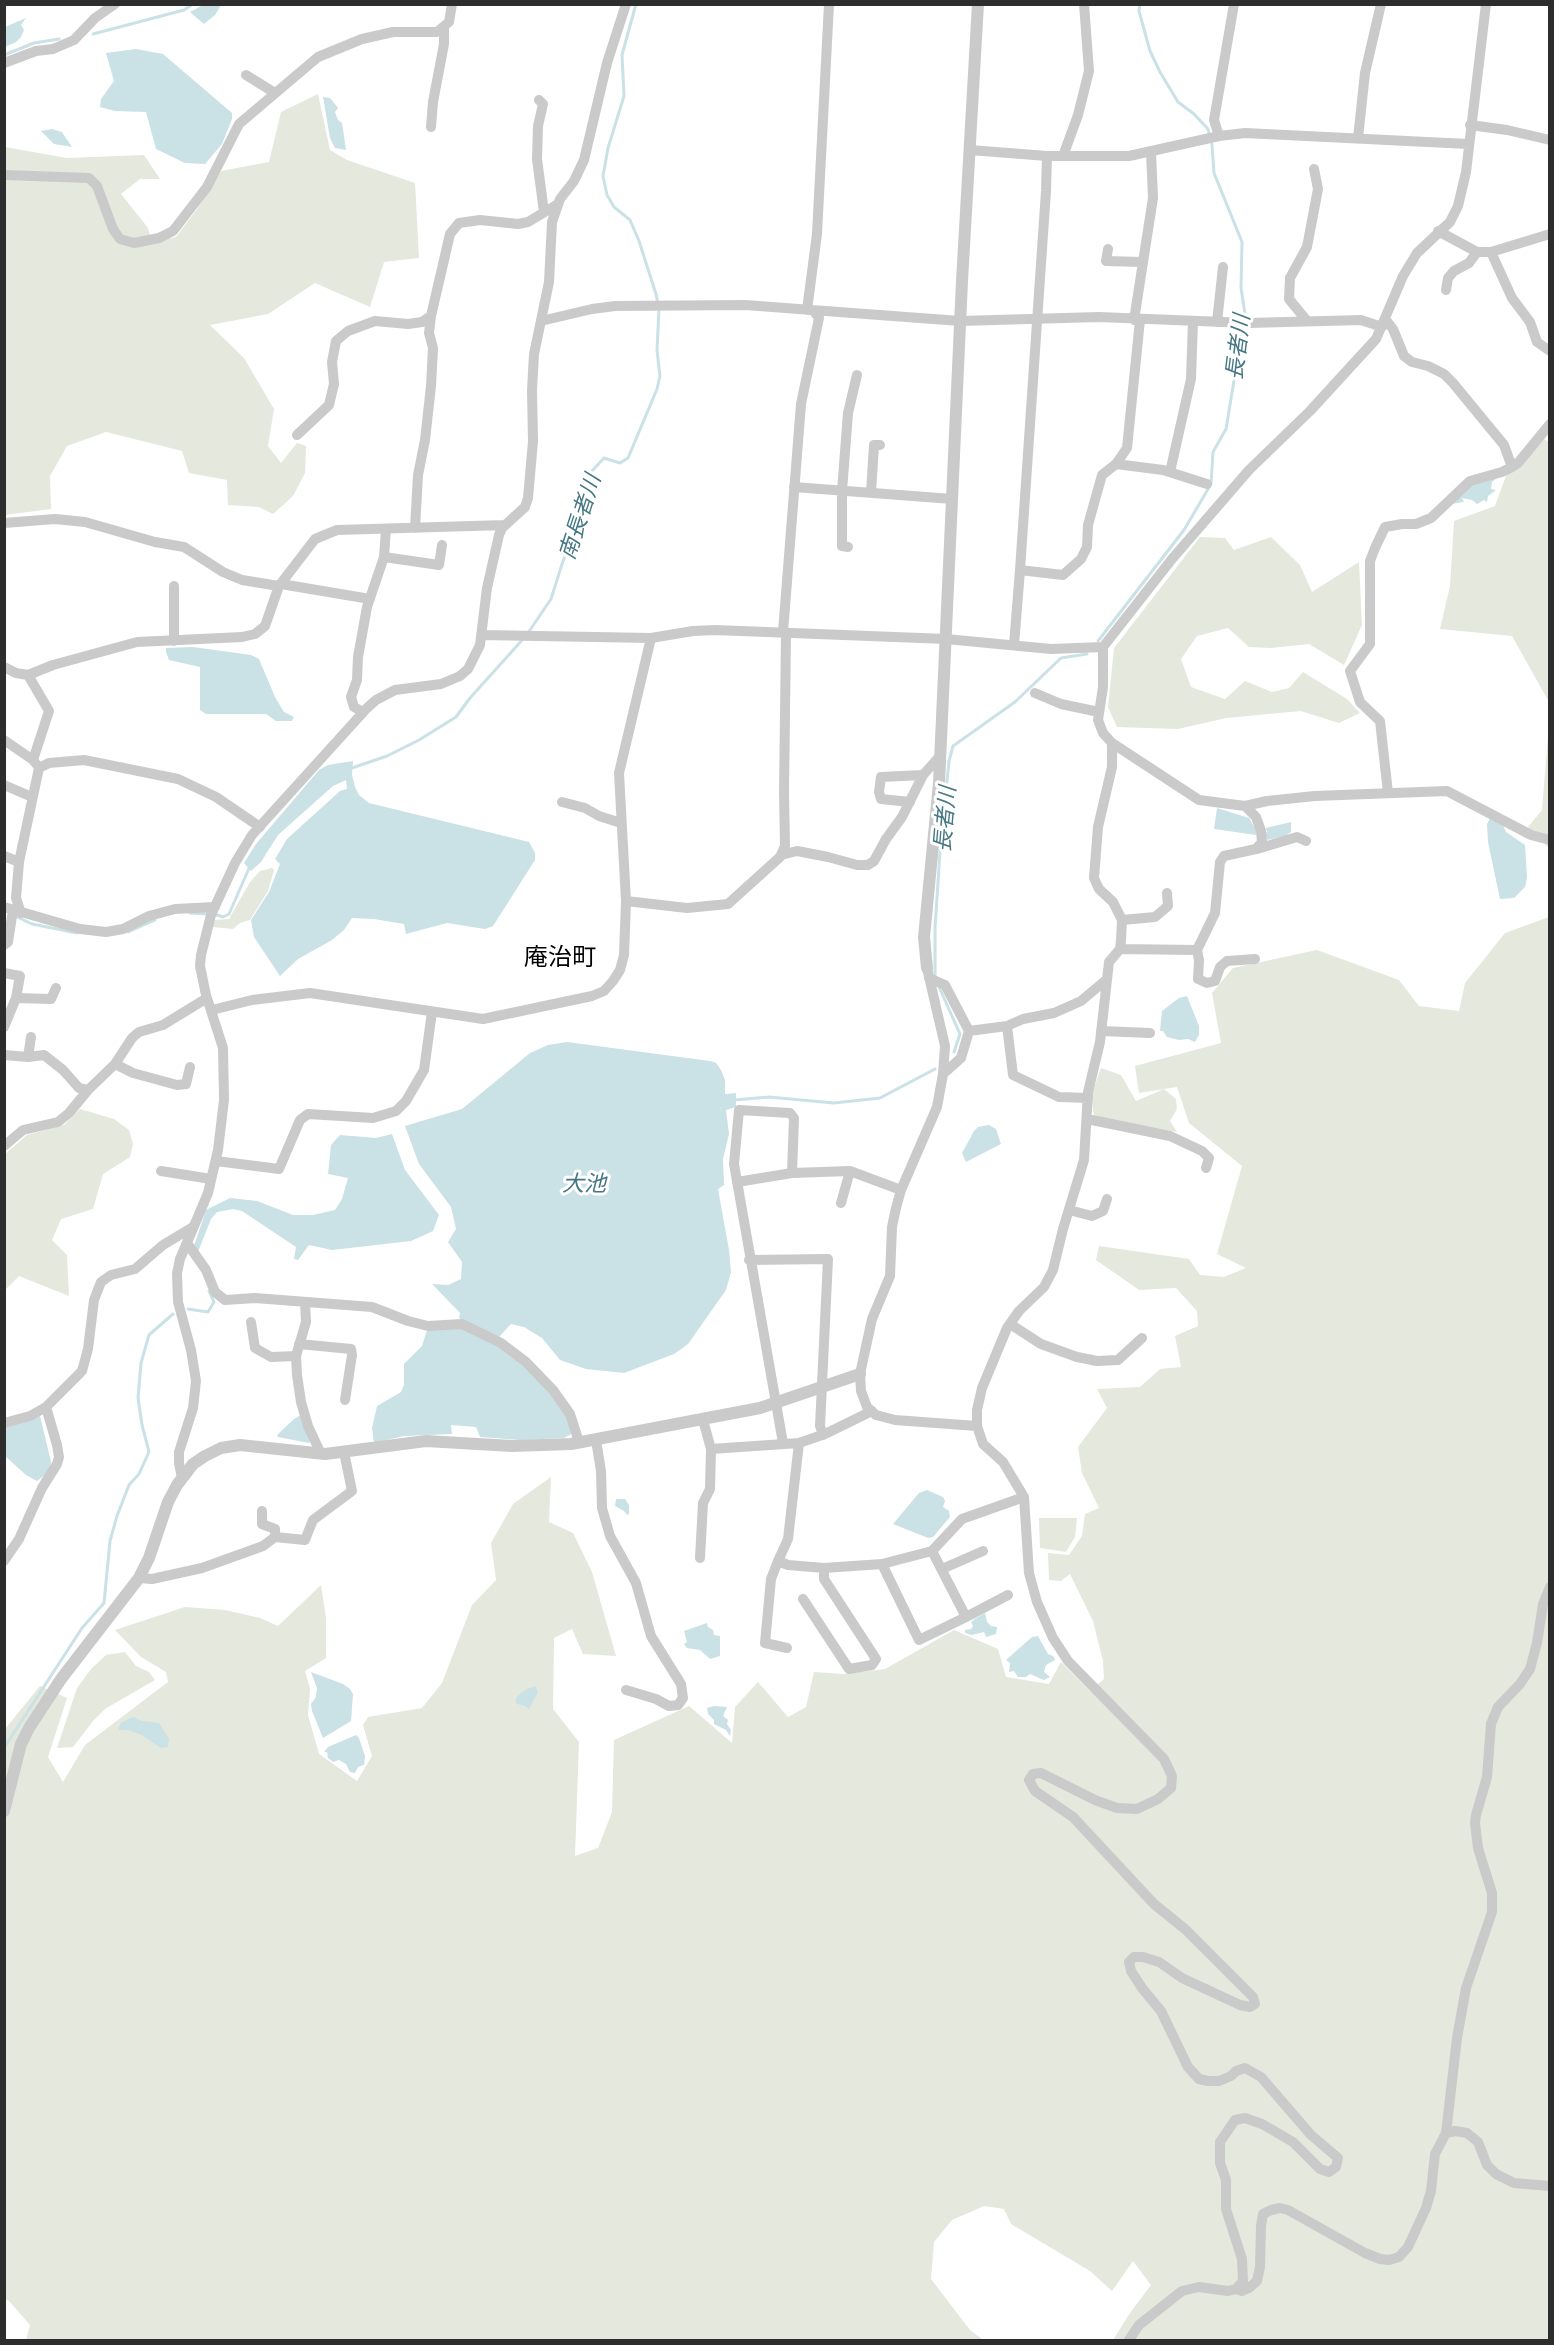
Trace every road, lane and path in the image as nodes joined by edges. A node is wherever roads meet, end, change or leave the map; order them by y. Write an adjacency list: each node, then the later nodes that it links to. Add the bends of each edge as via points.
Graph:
1 (115, 4): 11 (street, via 94,18 74,40)
2 (452, 4): 10 (street)
3 (626, 4): 27 (street, via 607,63 584,160)
4 (829, 4): 37 (street)
5 (978, 4): 21 (street)
6 (1084, 4): 24 (street, via 1089,71)
7 (1234, 4): 17 (street)
8 (1381, 4): 18 (street, via 1365,73)
9 (1486, 4): 15 (street)
10 (444, 28): 13 (street, via 437,32 393,32 335,49 318,57); 16 (street)
11 (4, 63)
12 (246, 75): 13 (street)
13 (275, 93): 26 (street, via 239,124 207,187 173,231 159,238 134,243 120,239 97,186 89,178)
14 (539, 100): 28 (street, via 543,104 537,159)
15 (1470, 125): 19 (street); 20 (street)
16 (431, 127)
17 (1214, 137): 18 (street, via 1245,133); 22 (street)
18 (1358, 138): 20 (street)
19 (1550, 140)
20 (1468, 144): 29 (street, via 1458,206 1450,222)
21 (970, 150): 23 (street); 42 (street)
22 (1151, 152): 24 (street, via 1108,158); 34 (street, via 1153,198)
23 (1047, 156): 24 (street); 39 (street)
24 (1063, 156)
25 (1314, 169): 44 (street, via 1318,189 1312,225 1307,247 1290,278 1289,299)
26 (4, 175)
27 (558, 204): 28 (street); 41 (street, via 552,222 549,282)
28 (544, 212): 38 (street, via 518,224 480,220 459,223 450,234)
29 (1438, 231): 32 (street); 46 (street, via 1417,253 1403,276)
30 (1550, 234): 33 (street)
31 (1108, 249): 34 (street, via 1106,261)
32 (1477, 252): 33 (street); 36 (street, via 1469,263 1454,271)
33 (1491, 252): 47 (street, via 1538,342)
34 (1142, 262): 40 (street)
35 (1223, 267): 45 (street)
36 (1446, 290)
37 (811, 310): 41 (street, via 745,305 615,306); 42 (street); 56 (street, via 819,318 801,404)
38 (431, 316): 50 (street, via 408,324 375,321 348,331 336,341 329,405); 62 (street, via 431,386)
39 (1038, 320): 40 (street); 42 (street); 67 (street)
40 (1137, 320): 43 (street); 52 (street, via 1127,448)
41 (541, 321): 61 (street, via 534,354 528,498 525,507)
42 (960, 321): 59 (street)
43 (1193, 321): 45 (street); 54 (street, via 1191,379)
44 (1307, 321): 45 (street); 46 (street, via 1361,320)
45 (1216, 322)
46 (1384, 324): 53 (street, via 1393,329 1404,356 1444,374 1453,383 1504,445); 77 (street, via 1340,380 1249,470 1197,529)
47 (1550, 351)
48 (857, 375): 57 (street, via 848,413)
49 (1550, 424): 53 (street)
50 (297, 435)
51 (880, 445): 58 (street, via 874,445)
52 (1116, 464): 54 (street); 67 (street, via 1099,483 1088,525 1087,547 1081,559 1063,575)
53 (1512, 467): 89 (street, via 1470,481 1431,518 1384,528 1370,561 1370,644 1350,671 1360,702 1380,721)
54 (1170, 472): 55 (street)
55 (1207, 484)
56 (794, 487): 57 (street); 71 (street)
57 (842, 491): 58 (street); 65 (street, via 842,546)
58 (872, 493): 59 (street)
59 (952, 499): 74 (street)
60 (4, 523): 68 (street, via 55,519 85,522 184,547 242,580)
61 (505, 525): 62 (street); 72 (street, via 498,535)
62 (415, 528): 63 (street)
63 (386, 529): 66 (street); 68 (street, via 337,530 315,539)
64 (442, 545): 66 (street, via 439,565)
65 (848, 547)
66 (384, 558): 70 (street)
67 (1020, 570): 76 (street)
68 (280, 585): 70 (street); 75 (street, via 265,626 255,634)
69 (174, 586): 75 (street)
70 (370, 599): 81 (street, via 351,697 354,707)
71 (785, 632): 73 (street, via 715,630); 74 (street); 99 (street, via 785,846)
72 (482, 635): 73 (street); 81 (street, via 468,669 460,676 441,684 395,690)
73 (651, 638): 94 (street, via 619,772)
74 (946, 639): 76 (street); 85 (street)
75 (174, 640): 79 (street, via 137,642)
76 (1014, 645): 77 (street, via 1051,650)
77 (1103, 647): 82 (street)
78 (4, 667): 79 (street)
79 (28, 675): 86 (street, via 49,711)
80 (1035, 693): 82 (street, via 1061,704)
81 (363, 712): 95 (street)
82 (1099, 712): 84 (street, via 1103,733)
83 (4, 740): 86 (street)
84 (1112, 743): 93 (street, via 1199,800); 106 (street, via 1112,767 1098,827 1094,878)
85 (940, 756): 87 (street); 112 (street, via 924,937)
86 (36, 764): 90 (street); 95 (street, via 84,760 178,779 216,797)
87 (923, 775): 92 (street); 92 (street, via 881,777 881,799)
88 (4, 784): 90 (street)
89 (1389, 793): 93 (street, via 1315,796); 96 (street, via 1447,791 1531,835)
90 (32, 797): 101 (street)
91 (562, 802): 94 (street)
92 (910, 802): 99 (street, via 868,865 797,851)
93 (1245, 806): 98 (street, via 1261,831 1262,842)
94 (621, 823): 103 (street)
95 (260, 827): 104 (street, via 239,854)
96 (1550, 840)
97 (1306, 841): 98 (street, via 1297,837)
98 (1256, 849): 109 (street, via 1224,856 1220,862 1215,913)
99 (781, 855): 103 (street, via 728,904 687,908)
100 (4, 856): 101 (street)
101 (19, 862): 105 (street)
102 (1167, 893): 106 (street, via 1167,906 1155,917)
103 (626, 901): 118 (street, via 624,955 620,970 604,991 483,1019)
104 (215, 907): 105 (street, via 175,909 106,932 80,929); 116 (street, via 200,966)
105 (13, 909): 107 (street, via 8,942)
106 (1122, 920): 108 (street)
107 (4, 945)
108 (1120, 949): 109 (street); 113 (street, via 1109,962)
109 (1197, 950): 110 (street, via 1198,978 1207,983 1215,981 1227,961)
110 (1255, 959)
111 (4, 973): 115 (street, via 20,976)
112 (932, 978): 122 (street, via 945,986); 129 (street, via 945,1046)
113 (1106, 980): 119 (street, via 1081,1001); 121 (street)
114 (56, 988): 115 (street, via 51,999)
115 (16, 998): 120 (street)
116 (207, 998): 117 (street); 127 (street, via 163,1025 139,1032)
117 (212, 1010): 118 (street, via 309,993); 134 (street, via 225,1069)
118 (432, 1012): 134 (street, via 424,1070 396,1111 374,1118 308,1114 300,1120 279,1169)
119 (1008, 1026): 122 (street); 131 (street, via 1013,1075 1059,1096)
120 (4, 1027)
121 (1101, 1030): 123 (street); 131 (street)
122 (969, 1031): 129 (street, via 961,1058)
123 (1150, 1033)
124 (31, 1037): 126 (street)
125 (4, 1055): 126 (street)
126 (28, 1057): 130 (street, via 44,1056 80,1088)
127 (115, 1064): 128 (street, via 177,1085 186,1084); 130 (street)
128 (190, 1067)
129 (943, 1074): 141 (street, via 936,1107)
130 (88, 1090): 133 (street, via 58,1122 23,1130)
131 (1088, 1098): 132 (street)
132 (1087, 1119): 135 (street, via 1170,1136 1202,1151 1209,1158); 144 (street, via 1084,1160)
133 (4, 1146)
134 (216, 1161): 139 (street)
135 (1206, 1168)
136 (161, 1171): 139 (street)
137 (850, 1171): 138 (street); 141 (street); 143 (street)
138 (792, 1173): 140 (street); 140 (street, via 794,1118 790,1113 739,1110 734,1164)
139 (211, 1179): 145 (street)
140 (737, 1182): 147 (street)
141 (901, 1190): 154 (street, via 892,1227 890,1276 872,1319)
142 (1107, 1198): 144 (street, via 1103,1211 1092,1216)
143 (842, 1203)
144 (1069, 1210): 150 (street, via 1053,1270 1044,1287)
145 (193, 1227): 146 (street); 158 (street, via 163,1245 135,1269 100,1282 82,1371)
146 (187, 1243): 148 (street, via 206,1270 215,1292 225,1300 255,1298); 171 (street, via 176,1285 196,1381 193,1408 179,1452)
147 (749, 1260): 155 (street, via 828,1259); 157 (street)
148 (306, 1304): 152 (street, via 306,1322); 165 (street, via 372,1307 428,1326 462,1323 501,1343 526,1362 570,1414)
149 (251, 1322): 153 (street, via 255,1348 271,1357)
150 (1010, 1324): 151 (street, via 1041,1344 1097,1361 1118,1360); 162 (street, via 982,1388)
151 (1142, 1338)
152 (299, 1344): 153 (street); 156 (street, via 351,1349)
153 (296, 1356): 170 (street, via 301,1402)
154 (860, 1374): 155 (street); 159 (street, via 861,1392)
155 (822, 1387): 157 (street); 163 (street)
156 (345, 1400)
157 (776, 1404): 160 (street); 166 (street)
158 (46, 1407): 161 (street); 178 (street, via 59,1457)
159 (872, 1411): 162 (street, via 895,1420); 163 (street)
160 (703, 1420): 164 (street); 168 (street)
161 (4, 1423)
162 (976, 1426): 172 (street, via 984,1444 1003,1462)
163 (823, 1435): 167 (street)
164 (596, 1440): 165 (street); 189 (street, via 602,1508 610,1536 636,1582 651,1636 681,1684 682,1698 678,1705 669,1706)
165 (579, 1442): 169 (street, via 523,1447 426,1441)
166 (783, 1443): 167 (street); 168 (street)
167 (799, 1443): 179 (street, via 788,1539)
168 (711, 1449): 177 (street, via 710,1489 704,1503)
169 (344, 1452): 170 (street); 174 (street, via 352,1491 313,1520 305,1540)
170 (321, 1454): 171 (street, via 240,1445 221,1448 193,1464)
171 (182, 1478): 183 (street, via 168,1502)
172 (1024, 1497): 175 (street, via 962,1519); 193 (street, via 1029,1573 1053,1638 1068,1661 1164,1759 1172,1776 1171,1788 1137,1809 1117,1808 1095,1800 1041,1773 1033,1774 1029,1780 1035,1791 1072,1817 1154,1904 1252,1996 1255,2004 1240,2005 1182,1978 1159,1962 1143,1957 1134,1957 1129,1962 1142,1988 1161,2011 1188,2067 1199,2079 1208,2081 1219,2081 1245,2068 1261,2078 1311,2135 1338,2158 1336,2167 1329,2172 1320,2169 1293,2142 1245,2118 1235,2120 1226,2131 1220,2142 1220,2163 1226,2180 1226,2209 1242,2259 1242,2281)
173 (262, 1511): 174 (street, via 262,1524 274,1529)
174 (274, 1537): 183 (street, via 263,1546 202,1568 152,1579)
175 (932, 1551): 180 (street); 182 (street)
176 (982, 1551): 182 (street)
177 (700, 1558)
178 (4, 1561)
179 (778, 1561): 181 (street); 188 (street, via 771,1579 765,1643)
180 (882, 1564): 181 (street); 187 (street, via 919,1640)
181 (824, 1568): 186 (street, via 824,1579 876,1659 872,1665 849,1669)
182 (942, 1569): 187 (street)
183 (139, 1578): 190 (street, via 61,1678 29,1728)
184 (1550, 1587): 191 (street, via 1530,1669 1498,1707 1491,1724 1488,1778 1476,1815 1475,1836 1493,1903 1466,1988 1456,2038)
185 (1008, 1595): 187 (street)
186 (803, 1599)
187 (966, 1617)
188 (787, 1648)
189 (626, 1690)
190 (4, 1811)
191 (1446, 2133): 192 (street, via 1467,2133 1478,2142 1487,2165 1514,2183); 193 (street, via 1435,2154 1426,2208 1408,2247 1399,2257 1380,2259 1281,2208 1263,2214 1257,2281 1242,2291)
192 (1550, 2186)
193 (1236, 2289): 194 (street, via 1200,2287 1182,2291 1139,2325)
194 (1129, 2340)

